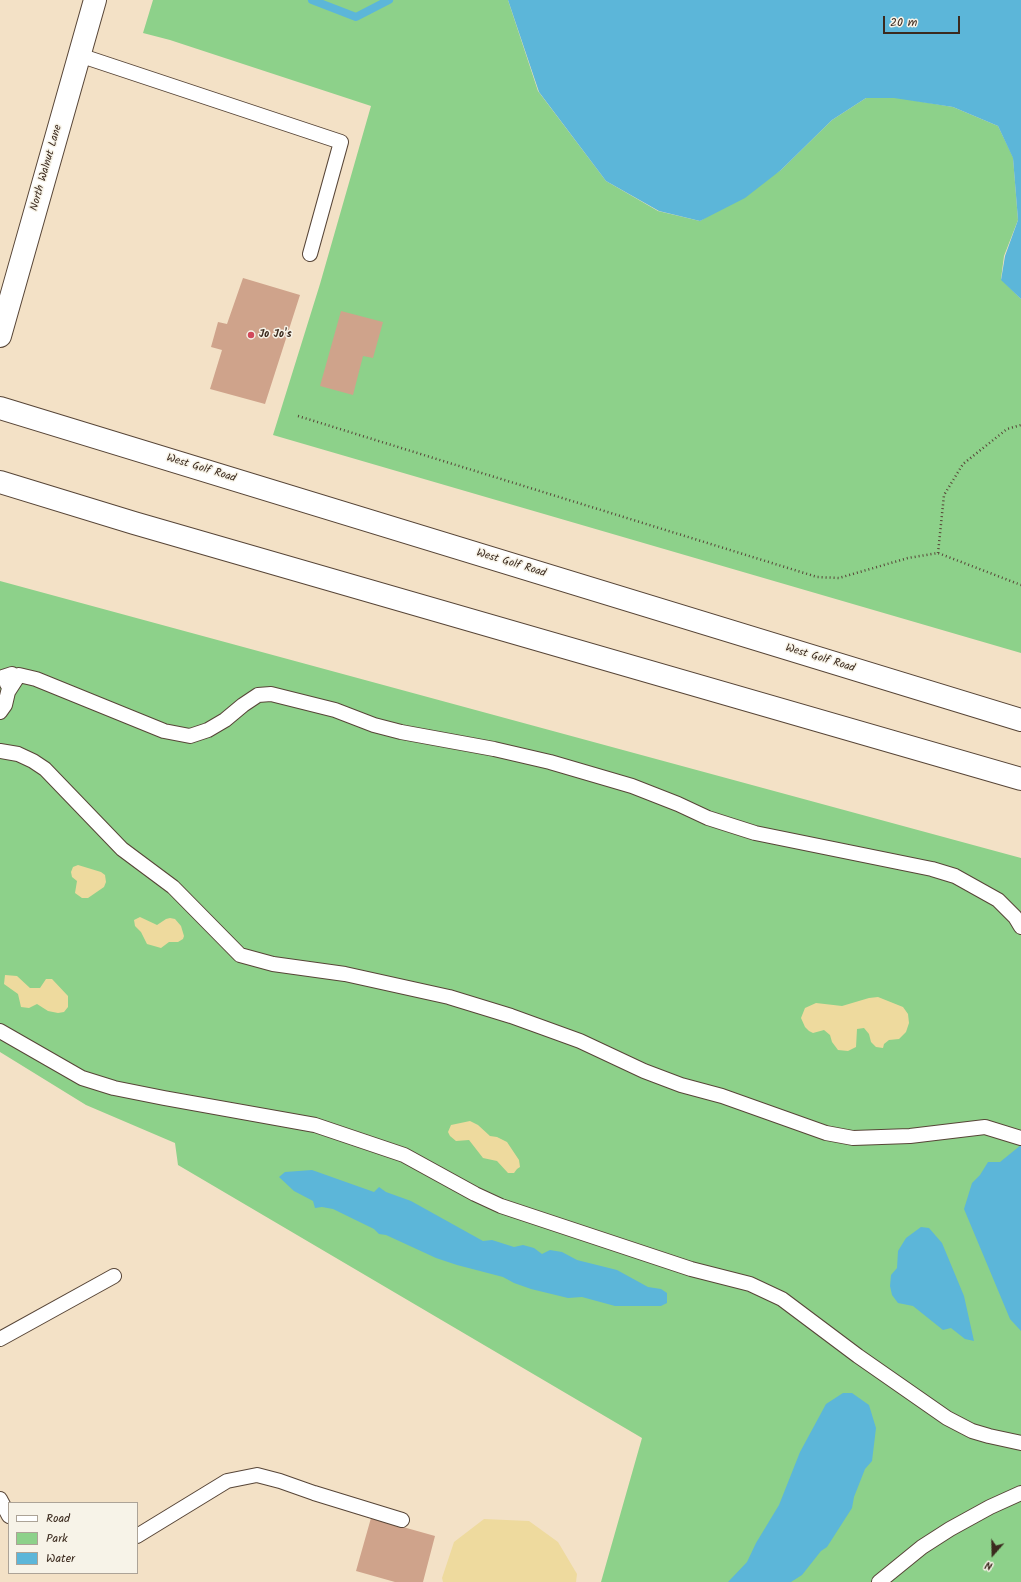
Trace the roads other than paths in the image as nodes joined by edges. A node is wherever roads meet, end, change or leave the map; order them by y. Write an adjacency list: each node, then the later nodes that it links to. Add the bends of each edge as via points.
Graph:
1 (95, 0): 2 (main road, North Walnut Lane)
2 (79, 55): 3 (lane, via 341,142); 4 (main road, North Walnut Lane)
3 (310, 254)
4 (0, 336)
5 (0, 408): 11 (main road, West Golf Road)
6 (0, 482): 13 (main road)
7 (0, 679): 8 (lane, via 3,680); 9 (lane, via 12,674)
8 (0, 686)
9 (0, 706)
10 (0, 712): 14 (lane, via 19,674 164,730 190,736 208,730 225,720 258,695 271,694 335,710 401,732 550,762 632,786 708,818 755,833 956,876 998,900)
11 (1021, 720)
12 (0, 751): 16 (lane, via 18,754 45,769 122,849 173,887 240,955 279,965 344,974 449,997 512,1016 572,1038 681,1085 722,1096 826,1133 853,1138 910,1136 985,1127)
13 (1021, 779)
14 (1021, 927)
15 (0, 1031): 19 (lane, via 82,1078 114,1088 322,1127 404,1155 475,1194 507,1208 691,1269 750,1284 782,1299 947,1418 972,1431)
16 (1015, 1135)
17 (114, 1276): 18 (lane)
18 (0, 1339)
19 (1021, 1443)
20 (1021, 1494): 25 (lane, via 990,1507 950,1529 922,1547)
21 (0, 1499): 22 (lane)
22 (8, 1514)
23 (402, 1520): 24 (lane, via 257,1475 227,1481)
24 (138, 1535)
25 (879, 1582)

